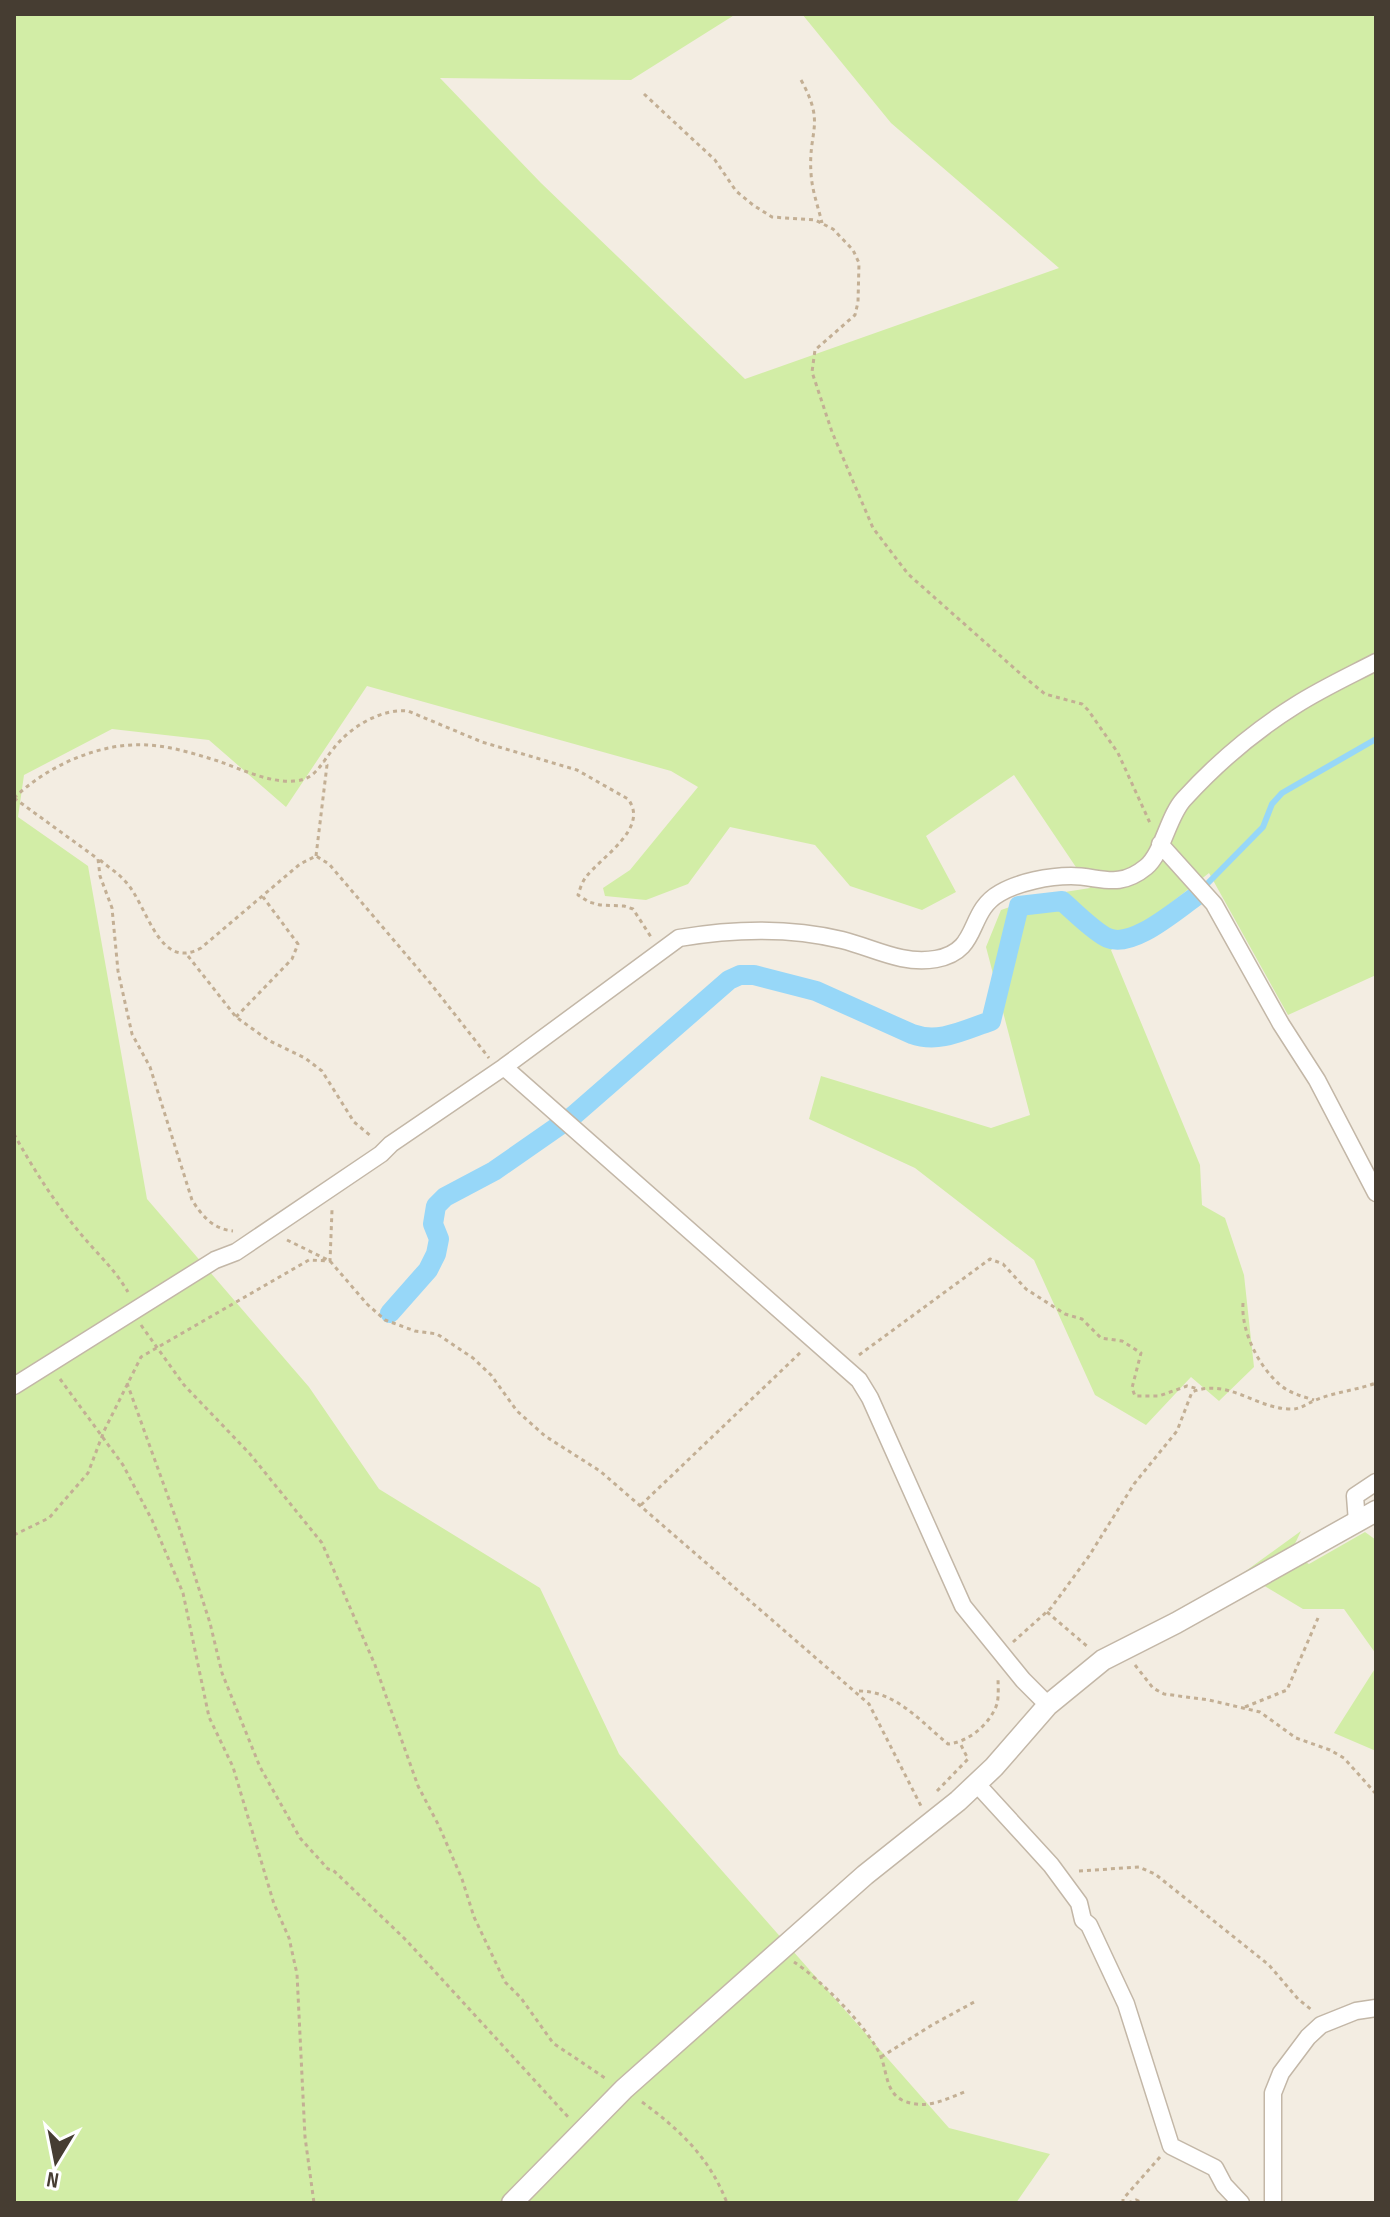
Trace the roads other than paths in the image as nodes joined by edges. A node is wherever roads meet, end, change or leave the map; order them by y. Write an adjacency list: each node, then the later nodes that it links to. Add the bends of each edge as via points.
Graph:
1 (1376, 662): 2 (street, via 1295,706 1225,758 1181,801)
2 (1160, 844): 3 (street, via 1148,866 1126,878 1107,882 1071,876 1003,891 978,914 958,952 936,959 890,957 842,940 796,932 679,938); 4 (street, via 1214,904)
3 (502, 1069): 5 (street, via 236,1252 215,1260); 9 (street, via 859,1380 963,1606)
4 (1376, 1193)
5 (14, 1386)
6 (1376, 1482): 8 (street, via 1355,1496)
7 (1376, 1511): 8 (street)
8 (1357, 1522): 9 (street, via 1103,1660)
9 (1048, 1705): 10 (street)
10 (976, 1783): 12 (street, via 624,2089); 13 (street, via 1079,1903 1126,2004 1171,2146 1215,2168)
11 (1376, 2008): 14 (street, via 1325,2024 1281,2073 1273,2093)
12 (512, 2203)
13 (1241, 2203)
14 (1273, 2203)

